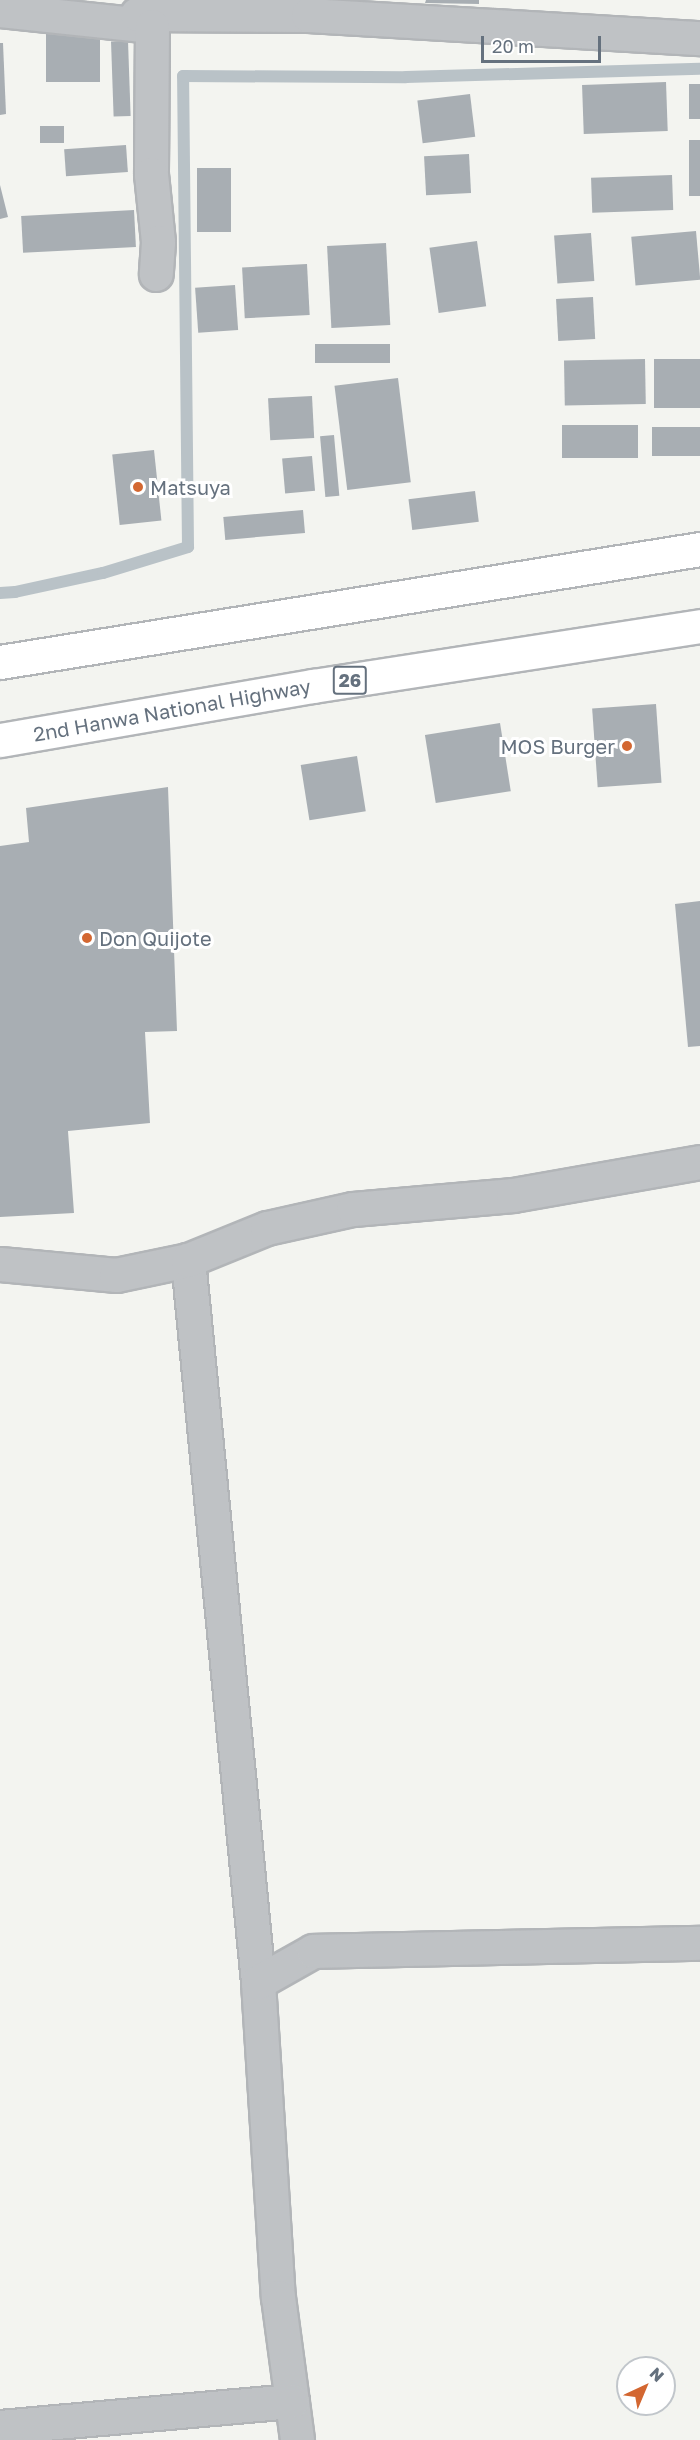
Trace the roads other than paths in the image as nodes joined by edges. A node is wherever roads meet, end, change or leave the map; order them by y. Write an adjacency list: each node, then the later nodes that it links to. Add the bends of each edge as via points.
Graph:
1 (0, 10): 2 (street)
2 (142, 13): 3 (street, via 308,15); 4 (street, via 158,242)
3 (700, 38)
4 (156, 274)
5 (700, 549): 7 (highway)
6 (700, 626): 8 (highway, 2nd Hanwa National Highway / 26)
7 (0, 662)
8 (0, 740)
9 (700, 1162): 10 (street, via 513,1194 353,1209 267,1228)
10 (188, 1260): 11 (street, via 116,1275); 13 (street)
11 (0, 1264)
12 (700, 1943): 13 (street, via 313,1951)
13 (258, 1982): 14 (street, via 278,2297)
14 (292, 2401): 15 (street); 16 (street)
15 (0, 2427)
16 (297, 2440)

